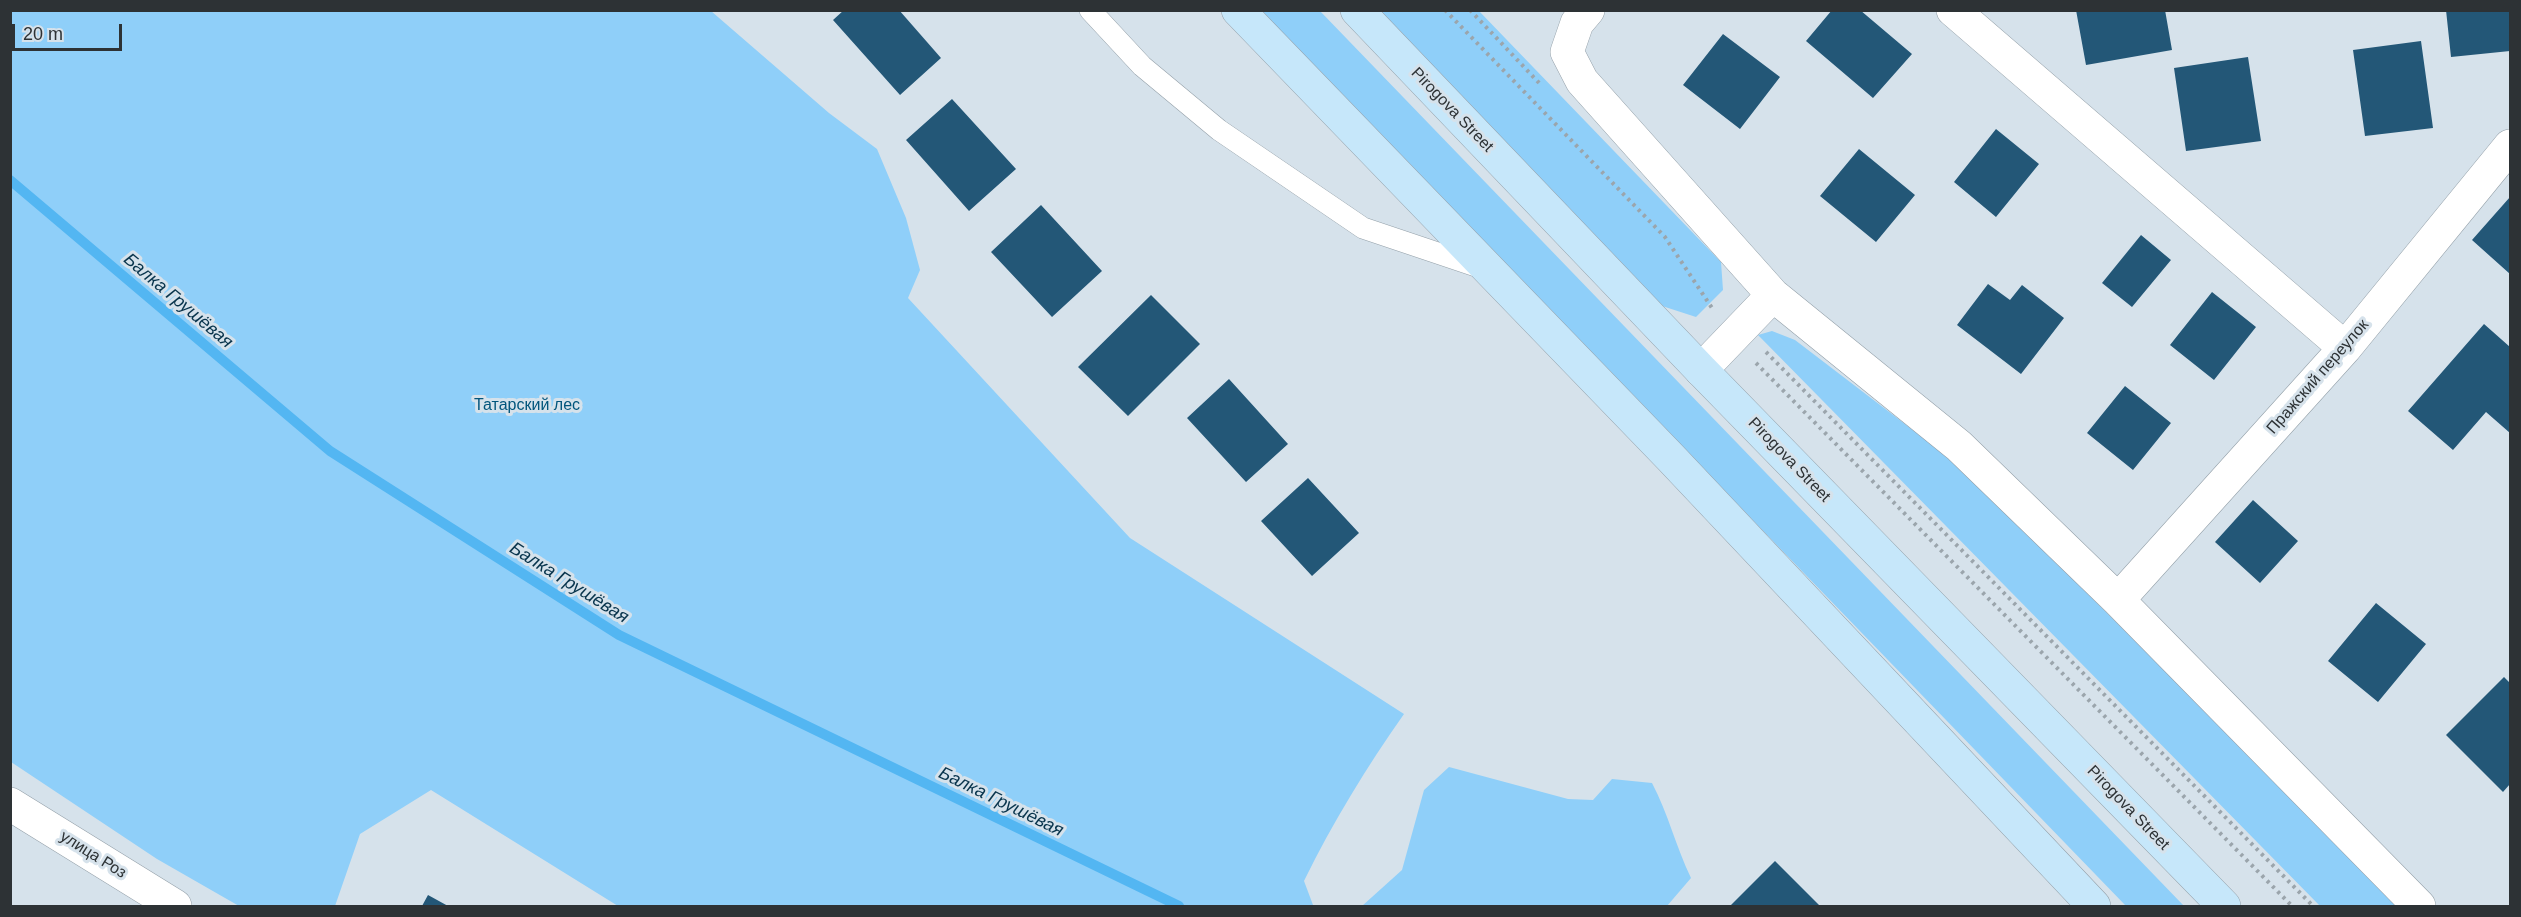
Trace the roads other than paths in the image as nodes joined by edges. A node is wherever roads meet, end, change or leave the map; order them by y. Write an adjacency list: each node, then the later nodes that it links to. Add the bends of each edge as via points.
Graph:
1 (1090, 10): 7 (lane, via 1142,66 1219,130 1363,228)
2 (1238, 10): 7 (main road)
3 (1357, 10): 10 (main road, Pirogova Street)
4 (1588, 10): 8 (street, via 1577,23 1567,52 1582,81)
5 (1953, 10): 9 (street)
6 (2511, 146): 9 (street, Пражский переулок)
7 (1490, 271): 14 (main road)
8 (1773, 295): 10 (street); 11 (street, via 1959,447)
9 (2345, 348): 11 (street, Пражский переулок)
10 (1701, 370): 15 (main road, Pirogova Street)
11 (2118, 600): 16 (street)
12 (10, 804): 13 (street, улица Роз)
13 (175, 906)
14 (2094, 906)
15 (2224, 906)
16 (2419, 906)

